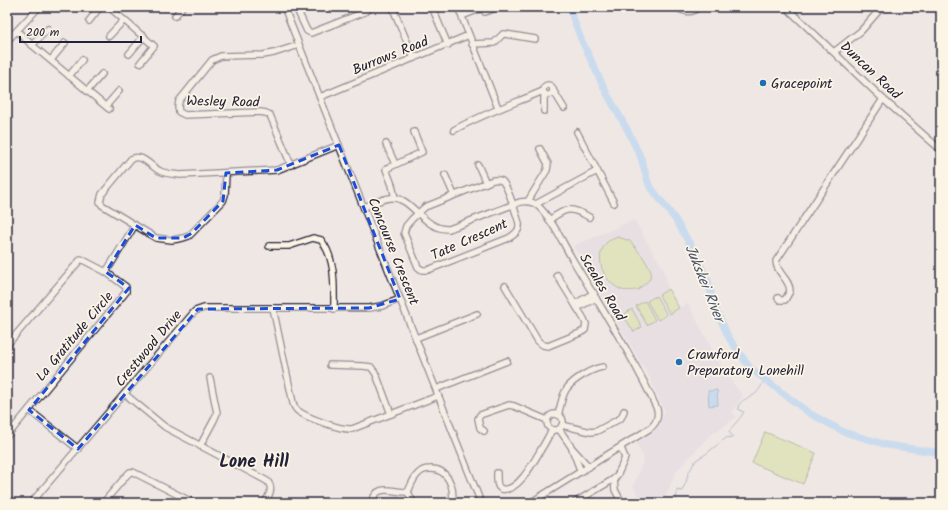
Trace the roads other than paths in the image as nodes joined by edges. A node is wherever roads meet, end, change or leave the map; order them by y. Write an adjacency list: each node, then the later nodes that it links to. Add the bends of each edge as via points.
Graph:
1 (39, 7): 22 (street)
2 (100, 7): 20 (street)
3 (109, 7): 19 (street)
4 (182, 7): 17 (street)
5 (284, 7): 31 (street, Concourse Crescent)
6 (296, 7): 7 (street, via 307,31 311,33 367,11)
7 (369, 7)
8 (432, 7): 32 (street)
9 (458, 7): 18 (street)
10 (498, 7): 15 (street, via 485,12)
11 (674, 7): 12 (street, via 691,12)
12 (698, 7)
13 (786, 7): 33 (street, Duncan Road)
14 (882, 7): 33 (street, via 861,31)
15 (482, 8): 18 (street)
16 (394, 11): 35 (street)
17 (175, 16)
18 (462, 16): 23 (street)
19 (124, 20): 24 (street); 25 (street)
20 (89, 21)
21 (48, 28): 30 (street)
22 (17, 31): 27 (street); 30 (street)
23 (469, 35): 29 (street); 32 (street, Burrows Road)
24 (109, 36)
25 (144, 36): 34 (street); 38 (street, via 154,46)
26 (535, 40): 29 (street, via 503,34 494,43)
27 (7, 41)
28 (65, 43): 36 (street)
29 (472, 44): 46 (street)
30 (32, 45): 36 (street)
31 (299, 45): 44 (street, Concourse Crescent); 56 (street, Wesley Road, via 263,55 216,57 179,101 178,107 179,112 185,115 266,113 270,116)
32 (448, 45): 35 (street, Burrows Road)
33 (834, 52): 45 (street, Duncan Road)
34 (129, 54)
35 (414, 58): 44 (street, Burrows Road)
36 (51, 60): 40 (street)
37 (82, 60): 40 (street)
38 (140, 63)
39 (102, 74): 42 (street)
40 (69, 76): 42 (street)
41 (119, 90): 42 (street, via 107,108)
42 (87, 91)
43 (543, 92): 46 (street); 47 (street, via 543,87 547,84 551,86); 48 (street)
44 (320, 96): 53 (street, Concourse Crescent)
45 (883, 98): 55 (street, Duncan Road); 79 (street, via 776,261 790,291 785,300)
46 (498, 108): 49 (street)
47 (564, 108)
48 (544, 111)
49 (454, 130)
50 (414, 132): 57 (street, via 422,152)
51 (577, 132): 59 (street)
52 (386, 144): 57 (street)
53 (339, 145): 56 (street); 69 (street, Concourse Crescent)
54 (540, 149): 65 (street, via 548,166)
55 (941, 150)
56 (291, 164): 60 (street, via 277,170)
57 (395, 164): 64 (street, via 386,170)
58 (478, 165): 62 (street)
59 (597, 171): 66 (street); 67 (street)
60 (226, 172): 73 (street, via 223,201 189,236 156,238); 73 (street, via 167,174 142,158 131,159 104,190 100,202)
61 (445, 175): 63 (street)
62 (486, 183): 63 (street); 68 (street, via 495,180 502,182)
63 (454, 195): 70 (street, via 425,207)
64 (395, 198): 69 (street); 70 (street, via 403,200)
65 (528, 201): 67 (street); 68 (street)
66 (614, 203)
67 (536, 204): 72 (street, Sceales Road)
68 (513, 206): 70 (street, via 448,229 436,228); 70 (street, Tate Crescent, via 520,226 514,235 425,270 417,266 404,234 406,226)
69 (364, 207): 80 (street, Concourse Crescent)
70 (418, 214)
71 (588, 217): 72 (street, via 569,209)
72 (548, 220): 78 (street, Sceales Road)
73 (135, 225): 75 (street)
74 (269, 246): 83 (street, via 289,246 313,238 321,240 334,272)
75 (106, 272): 86 (street, La Gratitude Circle, via 81,259); 94 (street, La Gratitude Circle, via 125,285 126,292)
76 (557, 275): 81 (street)
77 (505, 286): 81 (street, via 538,341 543,345 551,345 585,330 585,321)
78 (595, 296): 81 (street); 106 (street, Sceales Road, via 632,359 658,414 652,427)
79 (778, 298)
80 (400, 299): 83 (street, Crestwood Drive, via 374,308); 85 (street, Concourse Crescent)
81 (576, 306)
82 (274, 308): 83 (street, Crestwood Drive); 92 (street, Crestwood Drive, via 204,308 195,311); 96 (street, via 292,403 298,411 347,430)
83 (334, 309)
84 (477, 314): 85 (street)
85 (416, 338): 91 (street, Concourse Crescent)
86 (7, 345)
87 (507, 361): 91 (street)
88 (330, 365): 96 (street, via 371,368 376,374)
89 (603, 367): 97 (street, via 569,384)
90 (210, 378): 103 (street, via 217,413)
91 (436, 389): 93 (street, Concourse Crescent)
92 (125, 394): 103 (street, via 160,423); 105 (street, Crestwood Drive)
93 (438, 396): 96 (street); 121 (street, Concourse Crescent)
94 (29, 410): 102 (street, La Gratitude Circle); 105 (street)
95 (624, 411): 99 (street, via 621,418 597,432)
96 (392, 414)
97 (558, 415): 98 (street, via 552,415); 99 (street, via 561,418)
98 (547, 420): 100 (street, via 547,425); 101 (street, via 509,405 480,415 480,428)
99 (560, 427): 100 (street); 104 (street)
100 (552, 430): 109 (street, via 521,480 508,489 502,489 497,482)
101 (484, 431)
102 (7, 436)
103 (200, 446): 117 (street, via 267,481 271,486)
104 (572, 448): 107 (street); 108 (street)
105 (78, 449): 114 (street, Crestwood Drive)
106 (618, 449): 107 (street, Sceales Road); 110 (street, via 625,456)
107 (589, 467): 108 (street, Sceales Road)
108 (581, 472): 122 (street, Sceales Road)
109 (497, 473)
110 (614, 479): 111 (street); 112 (street)
111 (601, 487): 112 (street); 123 (street)
112 (615, 490): 124 (street)
113 (408, 492): 118 (street, via 381,490 374,496); 119 (street); 120 (street, via 419,473 423,470 436,469 444,473 448,480 453,492)
114 (31, 503)
115 (103, 503): 116 (street, via 130,472)
116 (194, 503)
117 (265, 503)
118 (372, 503)
119 (413, 503)
120 (452, 503)
121 (481, 503)
122 (530, 503)
123 (574, 503)
124 (622, 503)

